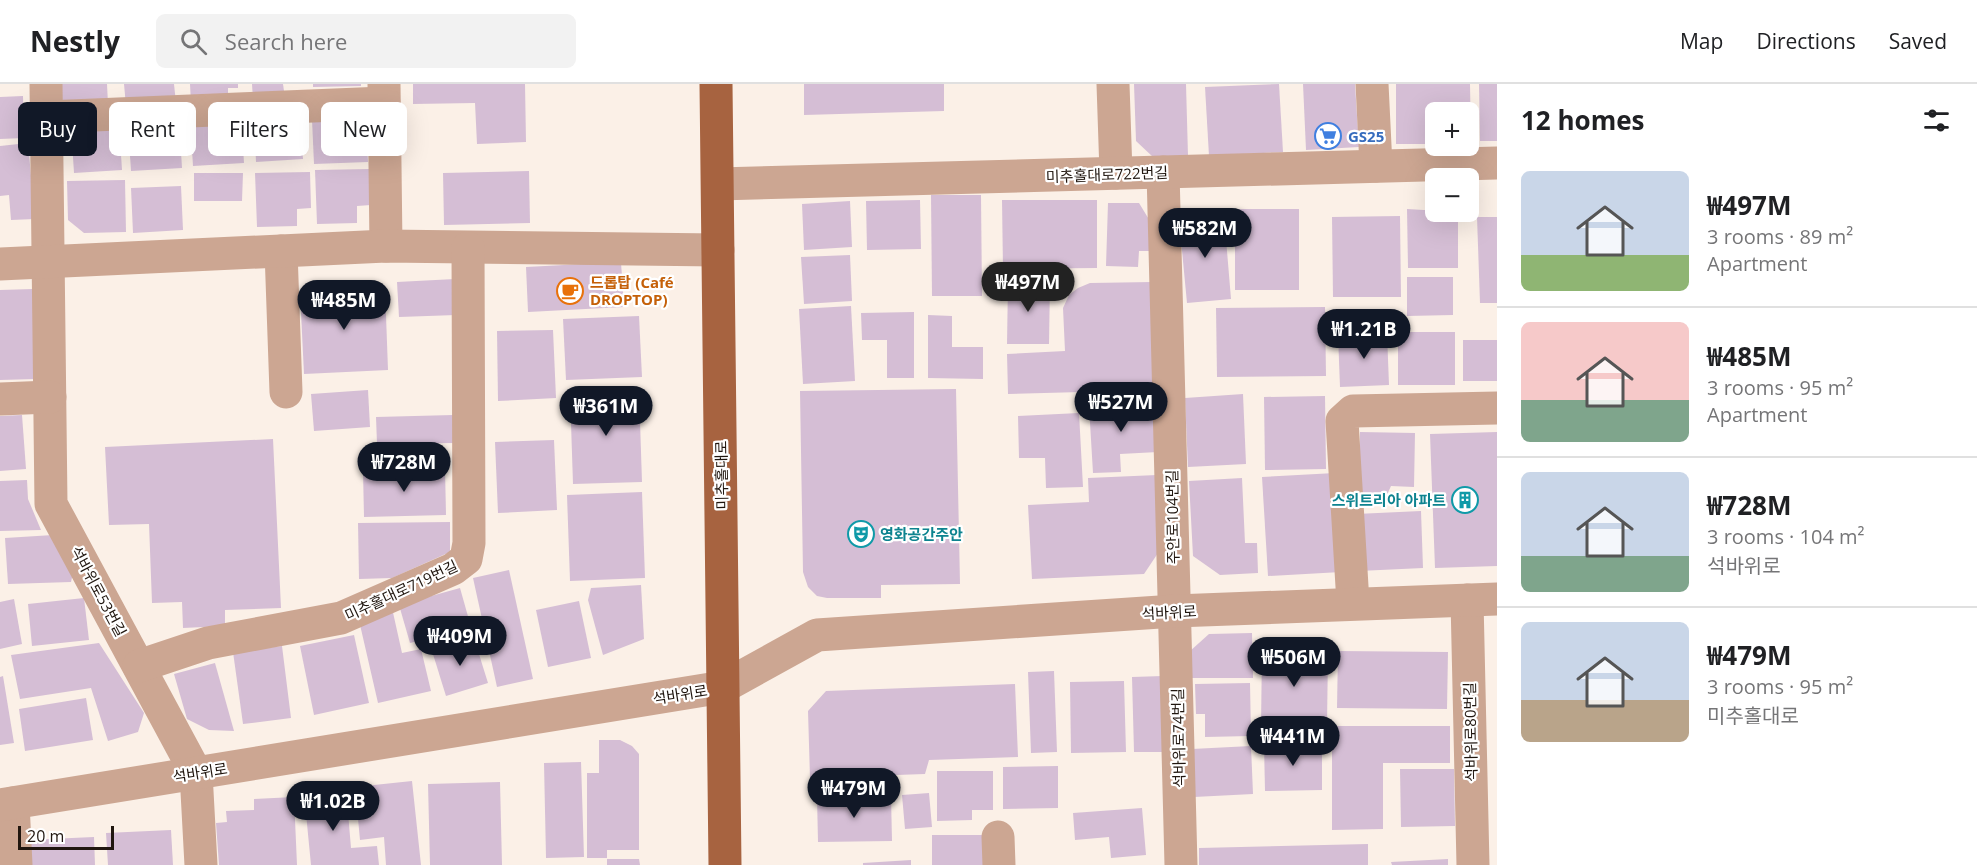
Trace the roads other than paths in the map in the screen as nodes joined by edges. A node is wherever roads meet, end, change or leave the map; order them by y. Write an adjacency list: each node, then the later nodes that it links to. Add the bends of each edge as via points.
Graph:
1 (46, 84): 6 (street, 석바위로53번길)
2 (716, 84): 13 (main road, 미추홀대로)
3 (1113, 84): 12 (street)
4 (1372, 84): 10 (street)
5 (384, 94): 7 (street); 14 (street)
6 (46, 102)
7 (97, 114)
8 (47, 156): 18 (street, 석바위로53번길)
9 (1497, 163): 10 (street, 미추홀대로722번길)
10 (1376, 166): 11 (street, 미추홀대로722번길)
11 (1163, 172): 12 (street, 미추홀대로722번길); 26 (street, 주안로104번길)
12 (1116, 173): 13 (street, 미추홀대로722번길)
13 (718, 184): 16 (main road, 미추홀대로)
14 (386, 246): 15 (street); 17 (street)
15 (468, 248): 16 (street); 27 (street, 미추홀대로719번길, via 470,543 466,559 453,569 341,618 208,643)
16 (718, 250): 28 (main road, 미추홀대로)
17 (281, 251): 18 (street); 20 (street)
18 (48, 263): 19 (street); 21 (street, 석바위로53번길)
19 (0, 264)
20 (286, 392)
21 (50, 397): 22 (street); 27 (street, 석바위로53번길, via 51,504)
22 (0, 399)
23 (1497, 408): 25 (street, via 1353,411 1342,421)
24 (1482, 599): 25 (street, 석바위로); 35 (street, 석바위로80번길)
25 (1353, 603): 26 (street, 석바위로)
26 (1175, 611): 28 (street, 석바위로, via 817,635); 34 (street, 석바위로74번길)
27 (139, 666): 29 (street, 석바위로53번길)
28 (723, 687): 29 (street, 석바위로); 33 (main road, 미추홀대로)
29 (196, 773): 30 (street, 석바위로); 32 (street)
30 (6, 804): 31 (street)
31 (15, 865)
32 (201, 865)
33 (725, 865)
34 (1181, 865)
35 (1473, 865)

